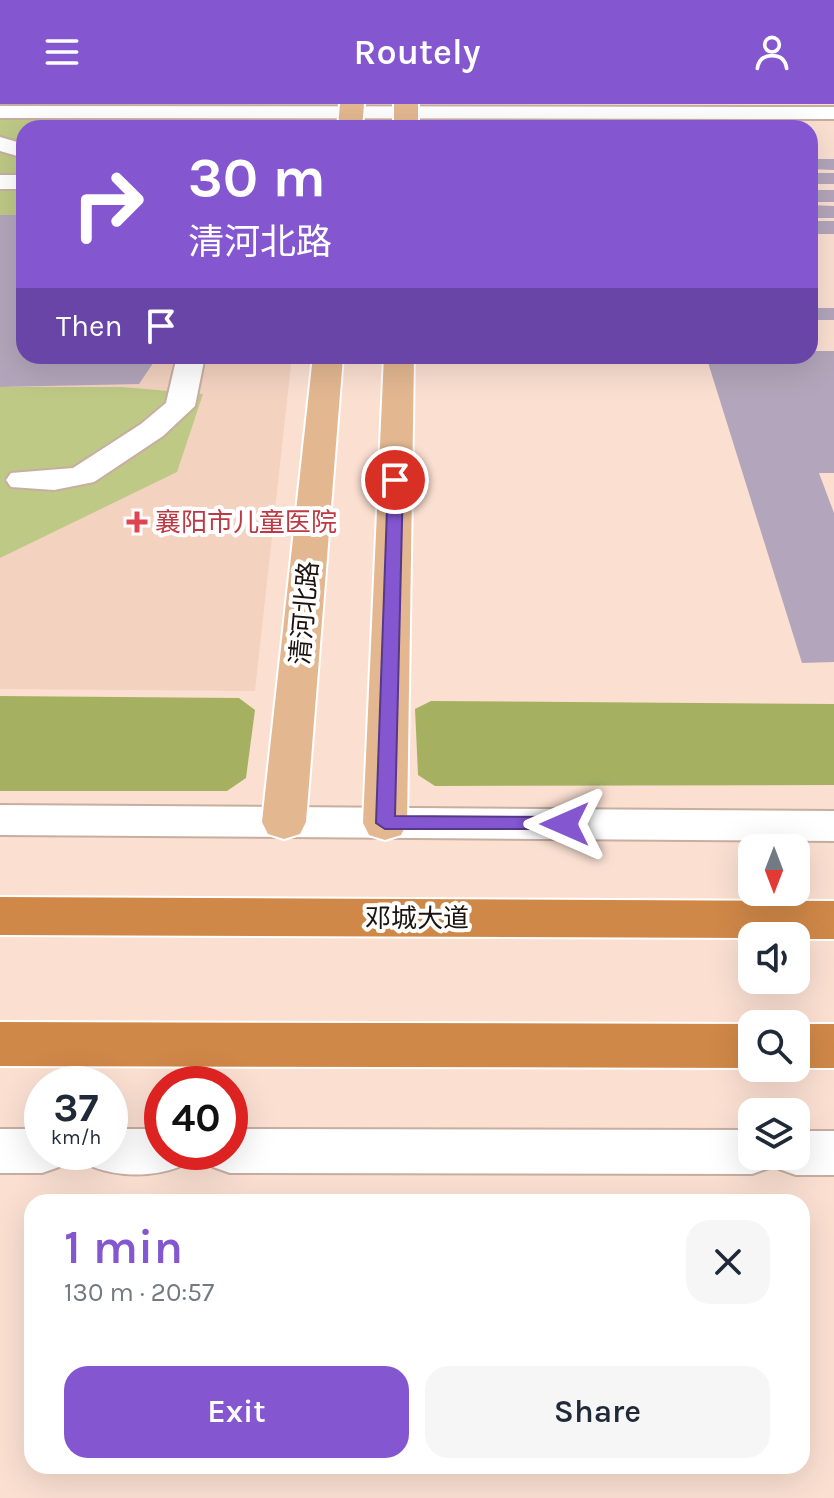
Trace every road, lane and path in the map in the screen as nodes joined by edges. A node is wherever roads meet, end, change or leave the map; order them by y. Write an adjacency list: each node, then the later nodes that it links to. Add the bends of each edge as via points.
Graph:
1 (262, 104): 4 (street)
2 (709, 104): 5 (street)
3 (0, 112): 4 (street)
4 (352, 112): 5 (street)
5 (406, 113): 6 (street)
6 (834, 113)
7 (189, 364): 10 (street, via 180,406 152,430 83,475)
8 (327, 364): 12 (main road, 清河北路)
9 (399, 364): 13 (main road)
10 (22, 480)
11 (0, 820): 12 (street)
12 (284, 822): 13 (street)
13 (385, 823): 14 (street)
14 (834, 826)
15 (0, 916): 16 (highway, 邓城大道)
16 (834, 920)
17 (0, 1044): 18 (highway)
18 (738, 1046)
19 (810, 1046): 20 (highway)
20 (834, 1046)
21 (0, 1151): 22 (street)
22 (24, 1151)
23 (248, 1151): 24 (street)
24 (738, 1152)
25 (810, 1153): 26 (street)
26 (834, 1153)

